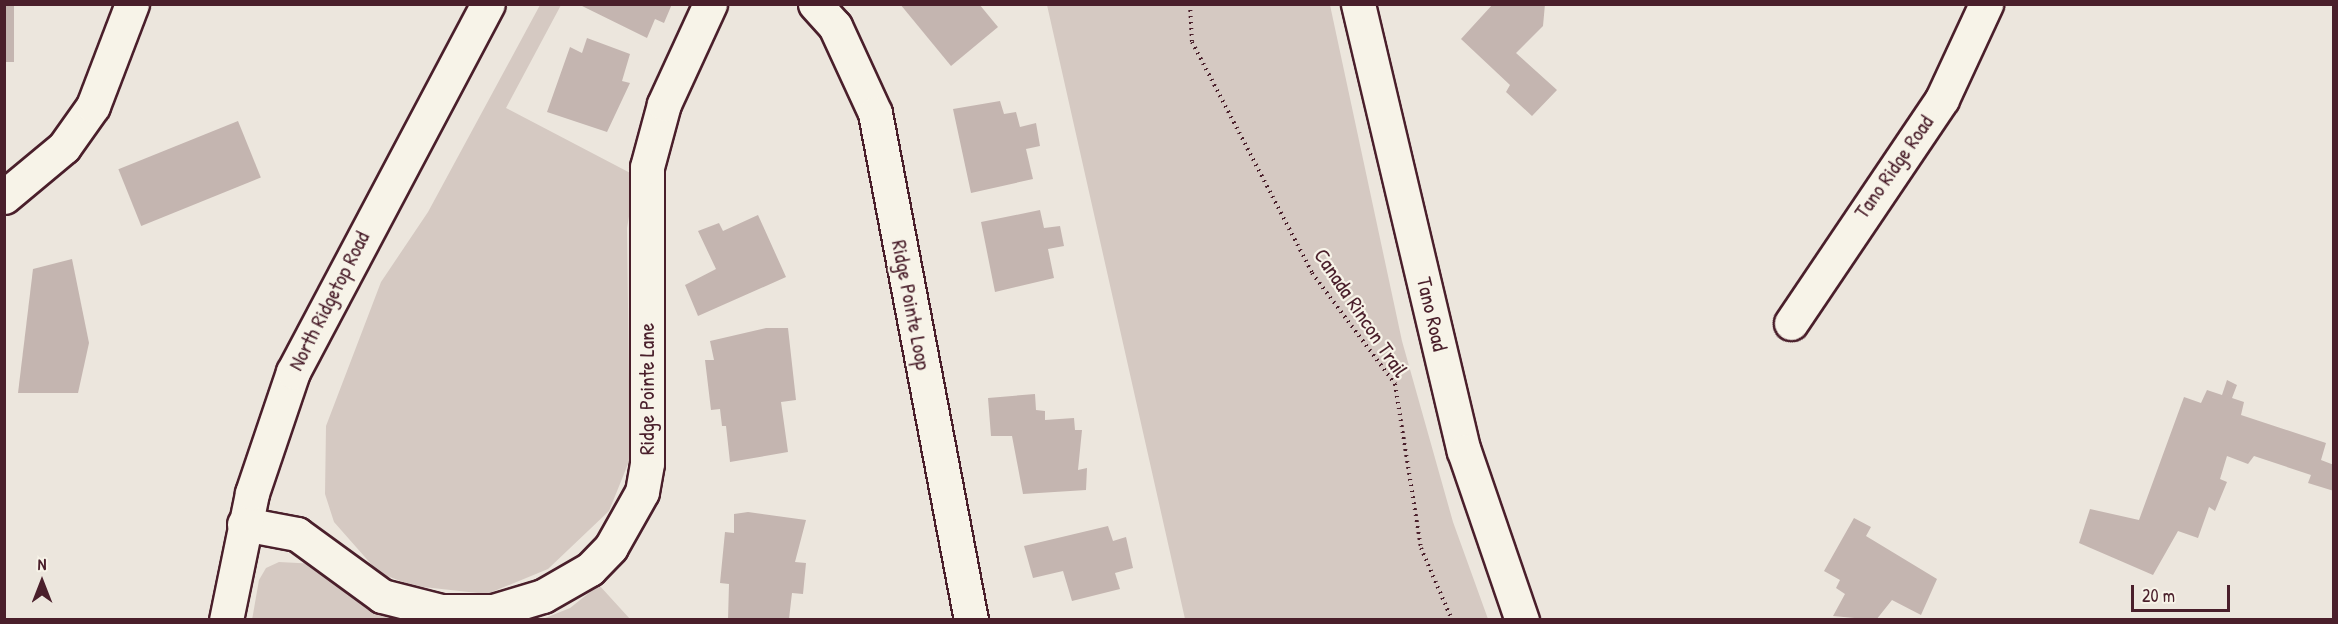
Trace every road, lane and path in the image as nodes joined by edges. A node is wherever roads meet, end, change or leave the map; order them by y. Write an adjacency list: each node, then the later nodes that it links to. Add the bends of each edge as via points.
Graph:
1 (132, 4): 8 (street, via 93,106 64,147)
2 (488, 4): 10 (street, North Ridgetop Road, via 313,328 276,418)
3 (710, 4): 10 (street, Ridge Pointe Lane, via 664,104 647,167 647,463 642,492 611,547 590,569 543,596 493,611 450,612 382,597 312,541)
4 (815, 4): 12 (street, Ridge Pointe Loop, via 835,26 875,113)
5 (1190, 4): 13 (path, Canada Rincon Trail, via 1192,42 1312,273 1395,384 1421,548)
6 (1358, 4): 14 (street, Tano Road, via 1464,451)
7 (1986, 4): 9 (street, Tano Ridge Road, via 1942,99)
8 (4, 197)
9 (1791, 323)
10 (244, 524): 11 (street, North Ridgetop Road)
11 (226, 620)
12 (971, 620)
13 (1452, 620)
14 (1522, 620)

